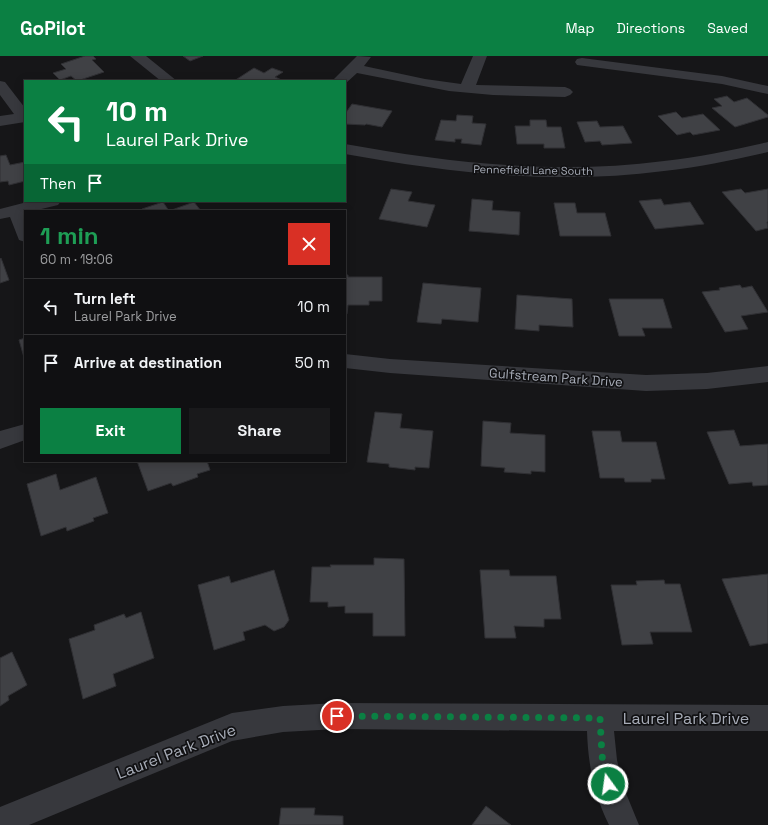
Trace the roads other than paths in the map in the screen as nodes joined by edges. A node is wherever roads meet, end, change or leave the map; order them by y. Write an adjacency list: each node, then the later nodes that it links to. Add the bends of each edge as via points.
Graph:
1 (137, 56): 8 (street)
2 (365, 56): 6 (street)
3 (480, 56): 11 (street)
4 (582, 62): 5 (street)
5 (608, 65): 7 (street); 12 (street, via 722,80)
6 (354, 68): 9 (street); 11 (street, via 401,79)
7 (601, 79)
8 (162, 80)
9 (340, 80)
10 (0, 85): 14 (street)
11 (467, 88): 13 (street, via 500,91 541,86)
12 (768, 90)
13 (565, 92)
14 (24, 117): 15 (street)
15 (0, 121)
16 (768, 147): 17 (street, Pennefield Lane South, via 690,163 579,173 463,168)
17 (346, 149)
18 (48, 202): 19 (street)
19 (8, 212): 20 (street)
20 (24, 235)
21 (346, 361): 22 (street, Gulfstream Park Drive, via 646,383 707,381)
22 (768, 374)
23 (24, 432): 24 (street)
24 (0, 440)
25 (600, 718): 26 (street, Laurel Park Drive); 27 (street, Laurel Park Drive, via 337,716 283,719 232,727); 28 (street, via 604,772 615,808)
26 (768, 718)
27 (0, 822)
28 (624, 825)

